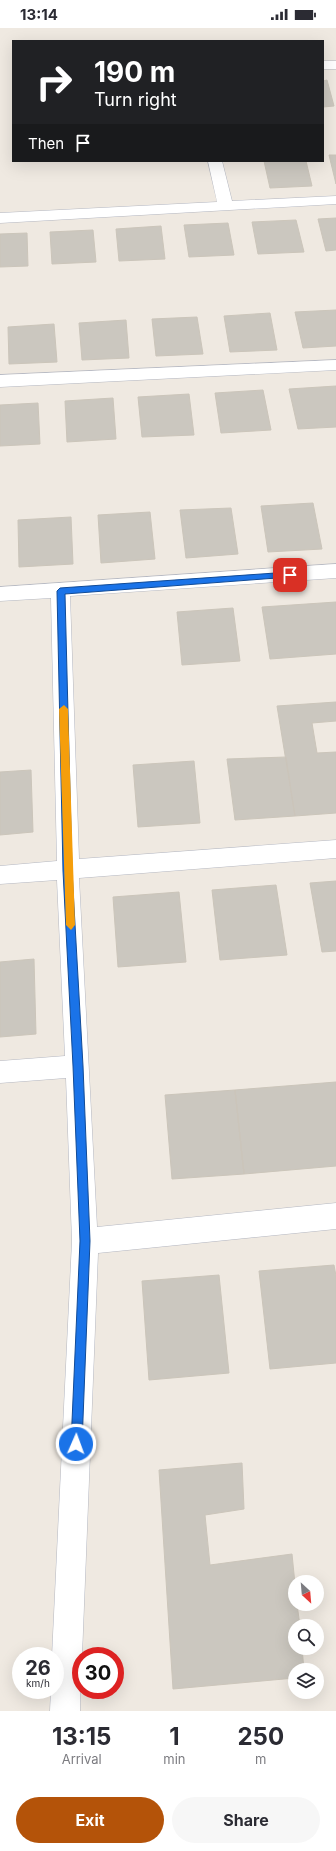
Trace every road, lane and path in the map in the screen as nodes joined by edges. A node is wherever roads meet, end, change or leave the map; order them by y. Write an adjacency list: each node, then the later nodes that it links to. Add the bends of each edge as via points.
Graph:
1 (324, 65): 2 (street)
2 (336, 65)
3 (215, 162): 5 (street)
4 (336, 200): 5 (street)
5 (226, 206): 6 (street)
6 (0, 218)
7 (336, 364): 8 (street)
8 (0, 381)
9 (336, 571): 10 (street)
10 (60, 591): 11 (street); 13 (street)
11 (0, 594)
12 (336, 849): 13 (street)
13 (68, 871): 14 (street); 15 (street)
14 (0, 875)
15 (78, 1066): 16 (street); 18 (street)
16 (0, 1072)
17 (336, 1216): 18 (street)
18 (85, 1241): 19 (street)
19 (65, 1711)

